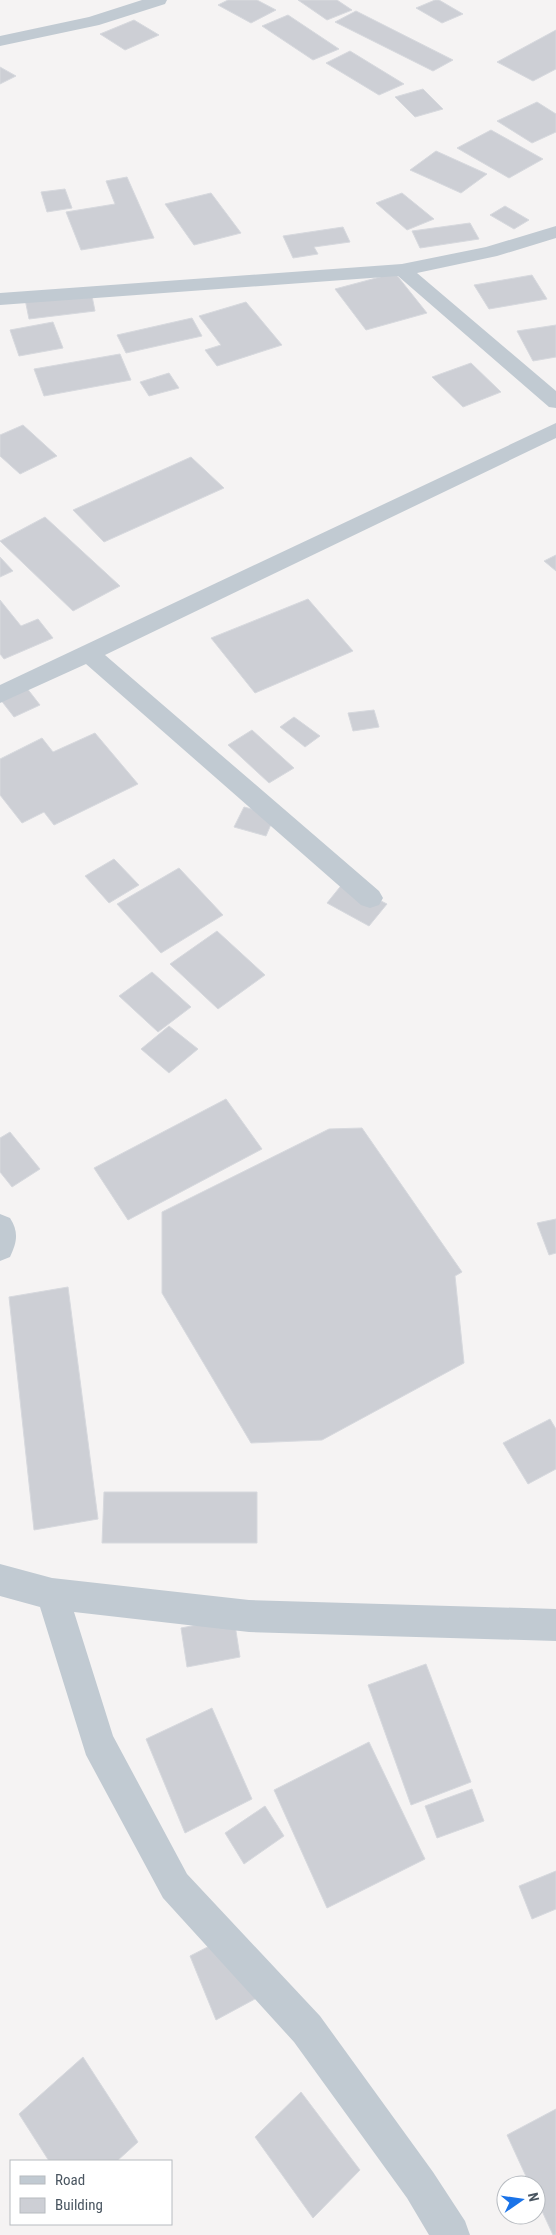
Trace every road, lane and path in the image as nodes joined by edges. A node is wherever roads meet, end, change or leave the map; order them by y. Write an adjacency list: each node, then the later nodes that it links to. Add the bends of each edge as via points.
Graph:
1 (159, 0): 2 (street, via 93,21)
2 (0, 41)
3 (556, 232): 4 (street, via 490,252)
4 (402, 270): 5 (street); 6 (street)
5 (0, 299)
6 (556, 402)
7 (556, 430): 8 (street)
8 (88, 653): 9 (street); 10 (street)
9 (0, 695)
10 (370, 898)
11 (0, 1227): 12 (street, via 3,1232)
12 (0, 1248)
13 (0, 1580): 14 (street)
14 (52, 1594): 15 (street, via 249,1616); 16 (street, via 98,1743 175,1886 307,2029 420,2185)
15 (556, 1625)
16 (451, 2235)

